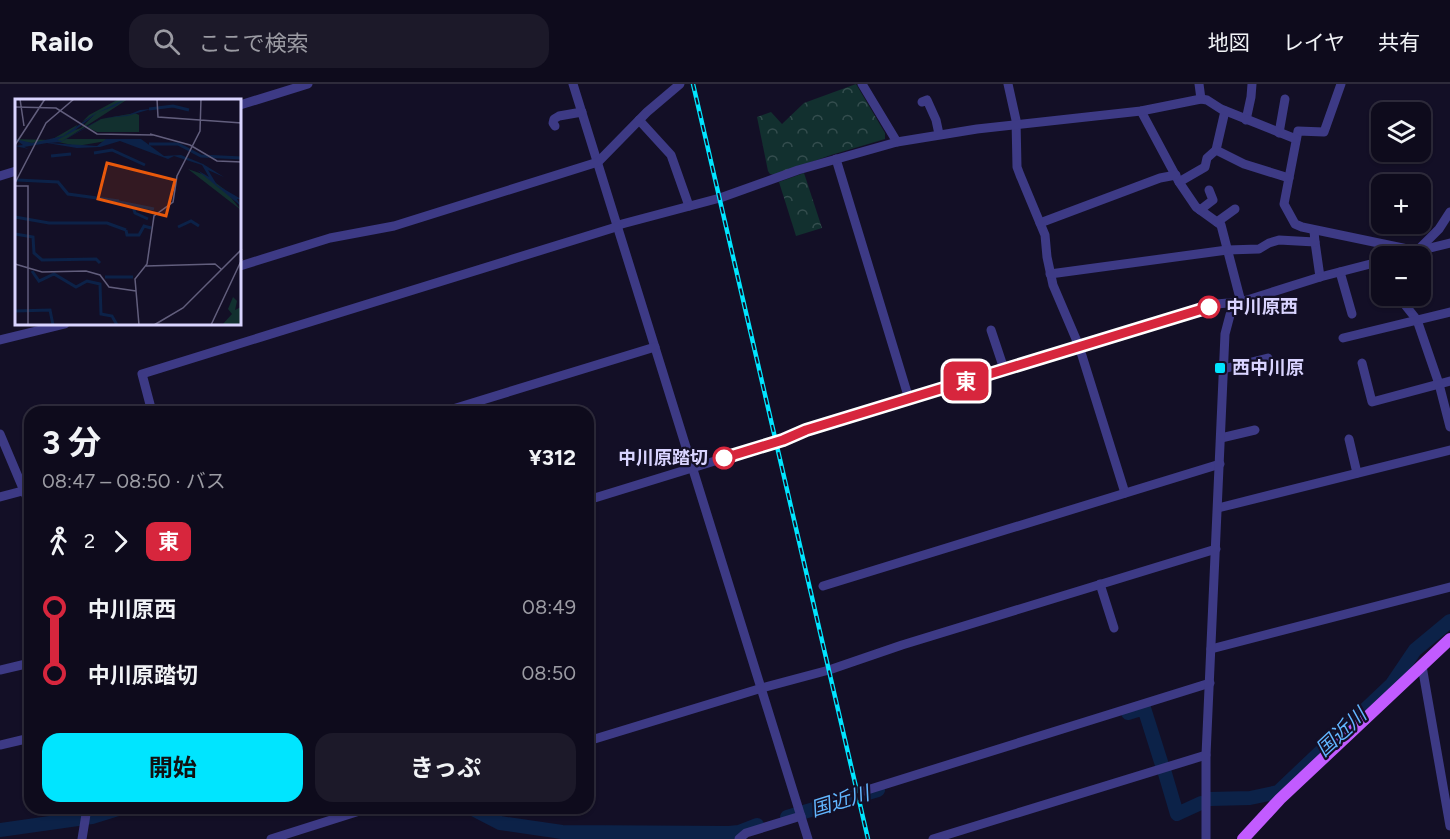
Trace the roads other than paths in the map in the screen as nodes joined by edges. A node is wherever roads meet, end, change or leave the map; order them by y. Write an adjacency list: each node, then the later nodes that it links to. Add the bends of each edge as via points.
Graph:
1 (308, 84): 12 (street)
2 (573, 84): 15 (street)
3 (680, 84): 16 (street)
4 (862, 84): 23 (street)
5 (1008, 84): 18 (street)
6 (1199, 84): 9 (street)
7 (1252, 84): 17 (street)
8 (1341, 84): 22 (street, via 1324,132 1298,131)
9 (1201, 99): 13 (street); 14 (street)
10 (1285, 99): 20 (street)
11 (922, 102): 21 (street, via 927,100)
12 (242, 104)
13 (1141, 111): 18 (street); 29 (street)
14 (1225, 111): 17 (street); 24 (street)
15 (582, 112): 19 (street, via 554,118); 26 (street)
16 (639, 120): 26 (street); 32 (street, via 671,155)
17 (1246, 120): 20 (street)
18 (1016, 125): 21 (street); 37 (street, via 1017,167)
19 (555, 126)
20 (1279, 133): 22 (street)
21 (939, 134): 23 (street)
22 (1296, 140): 30 (street)
23 (897, 142): 25 (street)
24 (1216, 150): 29 (street, via 1207,158 1205,167); 30 (street, via 1244,164)
25 (836, 159): 32 (street); 68 (street)
26 (598, 162): 38 (street); 46 (street, via 394,226 330,238)
27 (15, 171): 28 (street)
28 (0, 176)
29 (1178, 178): 34 (street); 37 (street, via 1160,178)
30 (1289, 178): 39 (street, via 1284,204 1295,224)
31 (1209, 190): 34 (street, via 1213,200)
32 (689, 206): 38 (street)
33 (1235, 209): 36 (street)
34 (1200, 210): 36 (street)
35 (1450, 212): 43 (street)
36 (1217, 222): 45 (street)
37 (1041, 223): 49 (street)
38 (618, 226): 60 (street); 69 (street, via 142,374)
39 (1314, 231): 40 (street); 42 (street)
40 (1315, 242): 45 (street, via 1279,240 1259,249); 50 (street)
41 (1450, 243): 44 (street)
42 (1395, 246)
43 (1422, 246)
44 (1431, 248)
45 (1227, 250): 49 (street); 51 (street)
46 (242, 265)
47 (1371, 265): 48 (street)
48 (1340, 272): 50 (street); 54 (street)
49 (1050, 274): 61 (street)
50 (1320, 277): 51 (street)
51 (1241, 302): 61 (street, via 1216,304); 65 (street, via 1226,324)
52 (1406, 306): 55 (street)
53 (1450, 312): 55 (street)
54 (1352, 314)
55 (1417, 320): 58 (street); 67 (street)
56 (57, 326): 59 (street)
57 (992, 330): 64 (street)
58 (1343, 338)
59 (0, 340)
60 (655, 346): 70 (street); 78 (street)
61 (1079, 346): 64 (street); 82 (street)
62 (1268, 358): 65 (street)
63 (1362, 363): 67 (street, via 1372,402)
64 (1004, 369): 68 (street)
65 (1223, 369): 74 (street)
66 (1450, 381): 67 (street)
67 (1439, 384): 71 (street)
68 (909, 399): 78 (street)
69 (150, 406)
70 (462, 406)
71 (1450, 427)
72 (1255, 430): 74 (street)
73 (0, 434): 80 (street)
74 (1221, 438): 77 (street)
75 (1349, 439): 79 (street)
76 (1450, 450): 79 (street)
77 (1220, 464): 82 (street); 85 (street)
78 (693, 467): 84 (street); 97 (street)
79 (1358, 473): 85 (street)
80 (24, 484)
81 (24, 491): 83 (street)
82 (1125, 493): 88 (street)
83 (0, 497)
84 (594, 498)
85 (1218, 508): 86 (street)
86 (1216, 549): 87 (street); 92 (street)
87 (1100, 584): 90 (street); 97 (street)
88 (823, 586)
89 (1450, 587): 92 (street)
90 (1114, 628)
91 (1450, 639): 94 (main road)
92 (1211, 649): 96 (street)
93 (24, 664): 95 (street)
94 (1422, 666): 106 (street); 113 (main road, via 1280,799)
95 (0, 670)
96 (1210, 683): 101 (street); 102 (street)
97 (762, 688): 99 (street); 105 (street)
98 (24, 739): 100 (street)
99 (594, 739)
100 (0, 745)
101 (1206, 755): 111 (street); 112 (street)
102 (864, 791)
103 (350, 814): 108 (street)
104 (86, 815): 107 (street)
105 (801, 816): 109 (street, via 746,832); 110 (street)
106 (1450, 826)
107 (82, 839)
108 (271, 839)
109 (739, 839)
110 (808, 839)
111 (933, 839)
112 (1206, 839)
113 (1243, 839)

